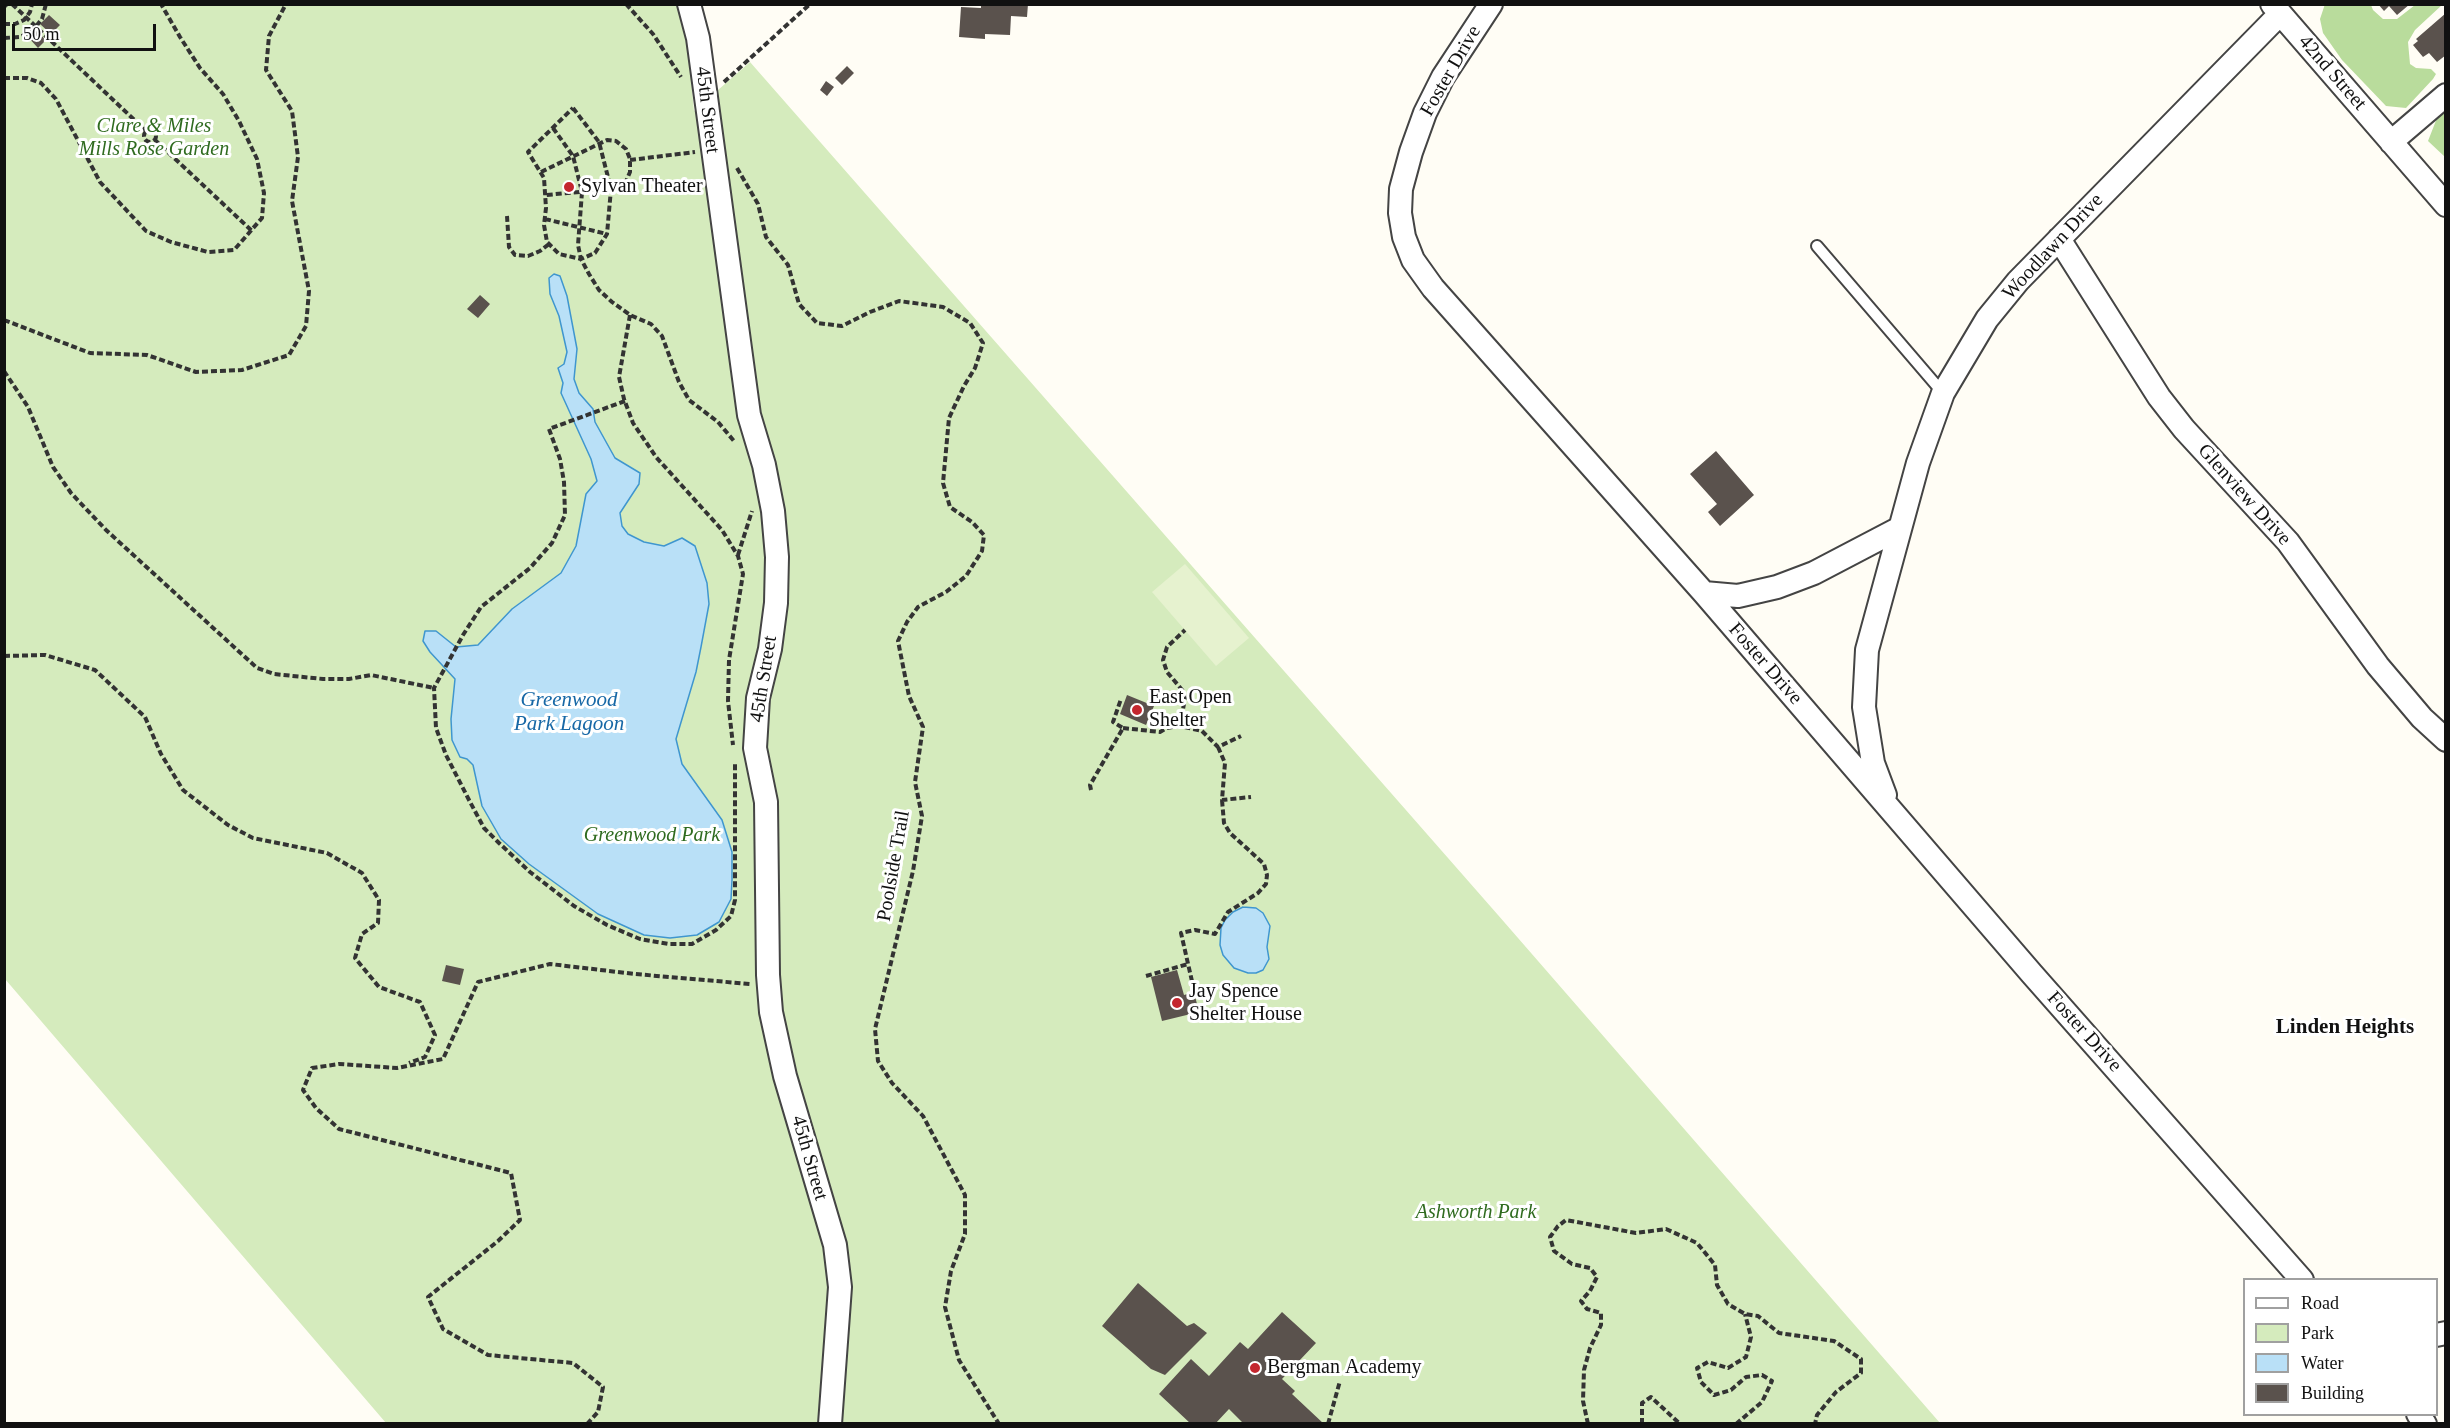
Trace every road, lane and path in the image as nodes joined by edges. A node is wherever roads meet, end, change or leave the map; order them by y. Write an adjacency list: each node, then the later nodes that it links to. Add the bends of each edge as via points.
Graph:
1 (12, 4): 11 (path)
2 (32, 4): 11 (path)
3 (46, 4): 13 (path)
4 (161, 4): 35 (path, via 200,68 228,103 257,159 264,193 262,218)
5 (286, 4): 42 (path, via 269,36 266,70 292,111 298,156 292,201 309,291 306,326 289,355 242,370 196,372 147,355 90,353)
6 (626, 4): 16 (path)
7 (689, 4): 16 (street, 45th Street, via 698,38)
8 (810, 4): 16 (path, via 724,82)
9 (1491, 4): 50 (street, Foster Drive, via 1443,76 1425,113 1401,189 1404,237 1413,260 1433,288)
10 (2276, 9): 22 (street, 42nd Street); 37 (street, Woodlawn Drive)
11 (26, 18): 12 (path); 13 (path)
12 (4, 24)
13 (36, 27): 14 (path, via 24,36); 19 (path)
14 (4, 38)
15 (4, 78): 35 (path, via 27,78 41,83 56,99 100,182 146,231 208,252 234,250)
16 (696, 87): 66 (street, 45th Street, via 748,415 764,465 777,557 776,603 758,698 755,748 766,802)
17 (2445, 95): 22 (street)
18 (553, 128): 21 (path, via 573,108); 24 (path); 27 (path, via 528,152)
19 (146, 131): 20 (path, via 155,131); 20 (path, via 145,140)
20 (155, 140): 35 (path)
21 (599, 142): 24 (path); 25 (path, via 616,141); 28 (path)
22 (2391, 142): 31 (street, 42nd Street)
23 (697, 151): 25 (path)
24 (573, 156): 27 (path); 29 (path)
25 (630, 159): 28 (path, via 623,188)
26 (736, 167): 74 (path, Poolside Trail, via 758,204 766,237 788,266 799,304 817,323 842,326 899,301 943,307 970,323 983,343 975,368 949,418 943,483 950,507 984,535 982,551 966,576 918,607 898,641 909,696 923,727 915,782 922,816 913,871 875,1029 878,1061 892,1083 923,1116 965,1195 965,1234 951,1271 945,1307 959,1360)
27 (541, 172): 30 (path)
28 (611, 189): 29 (path); 36 (path)
29 (582, 192): 30 (path); 34 (path)
30 (546, 195): 33 (path)
31 (2445, 205)
32 (507, 216): 38 (path, via 509,247 515,255 528,256)
33 (544, 219): 34 (path); 38 (path)
34 (579, 227): 36 (path); 40 (path)
35 (252, 231)
36 (607, 234): 40 (path, via 595,253)
37 (2059, 239): 44 (street, Woodlawn Drive, via 1987,319); 58 (street, Glenview Drive, via 2102,310 2184,429 2288,542 2378,666)
38 (549, 244): 40 (path, via 559,254)
39 (1817, 246): 44 (lane)
40 (581, 259): 41 (path, via 599,290)
41 (630, 315): 45 (path, via 619,377); 46 (path, via 651,324 662,336 689,400 718,422)
42 (4, 320)
43 (4, 371): 53 (path, via 28,407 53,466 71,493 256,668 274,674 323,679 370,675)
44 (1943, 393): 48 (street, Woodlawn Drive)
45 (624, 401): 49 (path, via 633,423 656,457 722,530); 53 (path, via 549,429 560,459 565,515 552,543 530,568 481,607)
46 (740, 447)
47 (752, 510): 49 (path)
48 (1900, 528): 50 (street, via 1814,573 1777,587 1738,596); 63 (street, Woodlawn Drive, via 1867,650 1864,707 1873,763)
49 (738, 556): 53 (path, via 743,574 729,660 728,701 736,776 735,900 728,919 692,944 640,939 608,925 574,906 498,843 484,828 446,755 436,728)
50 (1704, 593): 63 (street, Foster Drive)
51 (1185, 630): 55 (path, via 1167,647 1163,660 1185,698)
52 (4, 656): 68 (path, via 45,655 95,669 145,717 183,790 228,825 253,838 327,853 362,873 379,900 378,923 362,934 356,958 379,987 420,1002 435,1035 425,1057)
53 (434, 688)
54 (1121, 699): 56 (path, via 1113,722)
55 (1180, 726): 56 (path, via 1161,732); 59 (path, via 1202,731)
56 (1123, 728): 60 (path, via 1090,785)
57 (1241, 736): 59 (path)
58 (2445, 740)
59 (1218, 747): 62 (path, via 1225,763)
60 (1091, 790)
61 (1251, 797): 62 (path)
62 (1221, 800): 64 (path, via 1224,823 1264,864 1266,884 1228,912 1215,934 1195,930 1181,933)
63 (1891, 810): 69 (street, Foster Drive)
64 (1188, 964): 65 (path); 67 (path)
65 (1146, 976)
66 (769, 985): 68 (path, via 550,964 478,982 442,1059); 73 (street, 45th Street, via 785,1076 835,1245 840,1287)
67 (1194, 990)
68 (397, 1068): 72 (path, via 339,1064 312,1068 303,1090 339,1129 511,1173 520,1220 428,1297 443,1329 488,1355 573,1363 603,1388 598,1412)
69 (2300, 1278)
70 (1746, 1314): 76 (path, via 1728,1304 1717,1285 1715,1264 1697,1243 1666,1228 1636,1233 1566,1220 1550,1238 1554,1251 1572,1264 1590,1268 1597,1277 1581,1301 1587,1309 1601,1313 1601,1325 1584,1370 1583,1401); 79 (path, via 1751,1337 1746,1357 1728,1368 1708,1362 1697,1368 1701,1382 1714,1395 1731,1390 1746,1377 1762,1375 1772,1381 1762,1402); 80 (path, via 1758,1316 1779,1333 1834,1341 1862,1359 1861,1373 1836,1392 1817,1415)
71 (1340, 1381): 75 (path)
72 (587, 1424)
73 (830, 1424)
74 (999, 1424)
75 (1328, 1424)
76 (1588, 1424)
77 (1642, 1424): 78 (path, via 1642,1403 1651,1397)
78 (1680, 1424)
79 (1736, 1424)
80 (1815, 1424)

